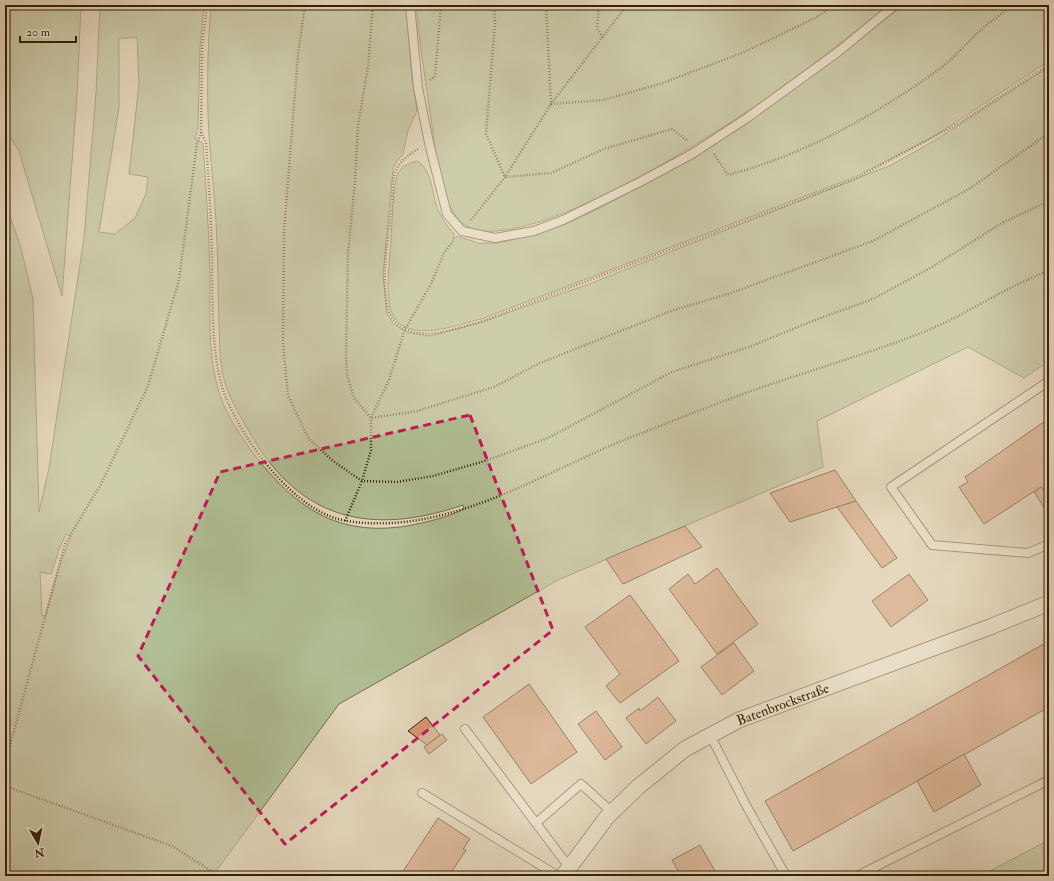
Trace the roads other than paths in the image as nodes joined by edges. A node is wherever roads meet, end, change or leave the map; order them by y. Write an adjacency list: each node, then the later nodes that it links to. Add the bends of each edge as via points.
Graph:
1 (410, 5): 2 (lane, via 418,88 447,214 462,231 495,238 534,231 588,209 692,154 838,52)
2 (895, 5)
3 (1049, 380): 4 (lane, via 892,487 932,545 1028,553)
4 (1049, 544)
5 (1049, 603): 7 (street, Batenbrockstraße, via 739,720)
6 (465, 729): 11 (lane)
7 (710, 735): 10 (street, Batenbrockstraße, via 685,749); 13 (lane, via 747,808)
8 (1049, 780): 14 (lane)
9 (422, 793): 12 (lane)
10 (612, 812): 11 (lane, via 581,784); 12 (street, Batenbrockstraße)
11 (536, 823): 12 (lane)
12 (563, 873)
13 (786, 876)
14 (857, 876)

